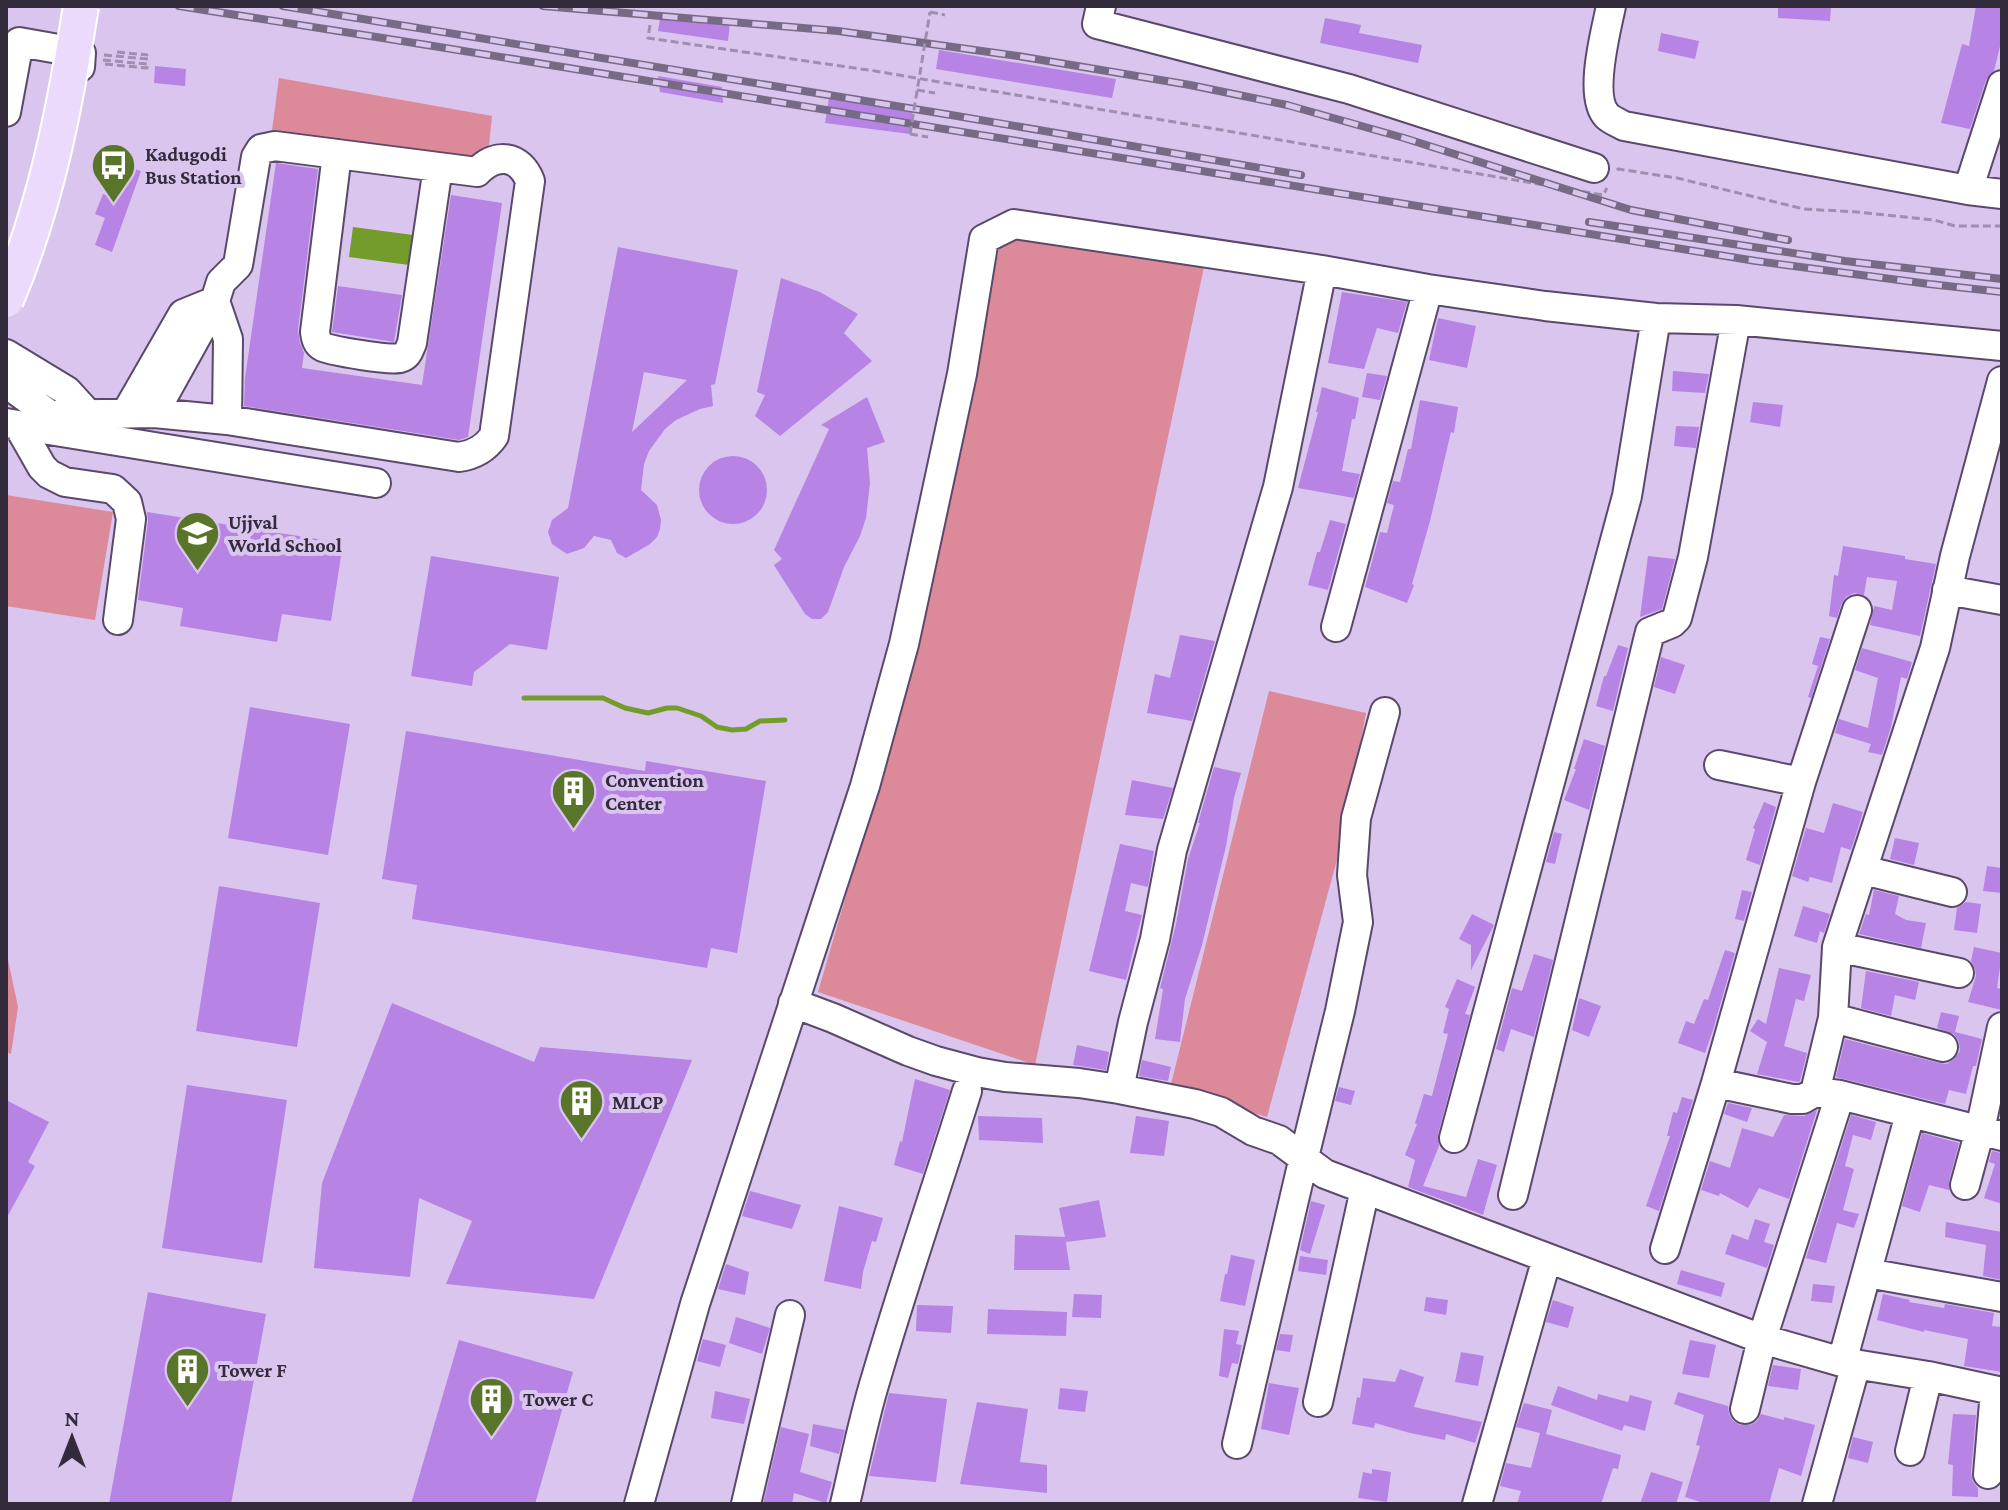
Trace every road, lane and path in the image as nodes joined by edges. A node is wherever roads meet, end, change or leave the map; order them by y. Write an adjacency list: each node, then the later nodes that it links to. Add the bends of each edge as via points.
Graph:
1 (64, 6): 22 (main road, via 37,165)
2 (81, 6): 26 (main road, bridge, via 51,164)
3 (1101, 6): 17 (street, via 1097,24 1349,89)
4 (1611, 6): 19 (street, via 1599,64 1600,103 1607,116 1624,126)
5 (945, 15): 11 (path, bridge, via 930,12)
6 (650, 25): 17 (path, via 648,38 875,71 1603,195)
7 (117, 52): 9 (path, via 148,59 96,56 147,68)
8 (11, 54): 13 (street); 28 (street, via 19,42 81,53 81,87 53,203)
9 (104, 64)
10 (2002, 85): 19 (street)
11 (917, 90): 12 (path); 14 (path, bridge, via 910,134)
12 (935, 93)
13 (6, 112)
14 (928, 137)
15 (337, 154): 16 (street); 16 (street, via 316,340 321,347 390,359 406,355 412,343); 27 (street, via 261,149 238,265 221,282)
16 (438, 167): 18 (street, via 477,172 490,161 507,159 522,166)
17 (1607, 173): 21 (path, via 1677,178 1804,209 1955,226)
18 (530, 181): 23 (street, via 542,179 546,192); 38 (street, via 494,436 488,444 459,457)
19 (1968, 190): 20 (street)
20 (2002, 194)
21 (2002, 226)
22 (6, 257)
23 (534, 270)
24 (1322, 270): 25 (street); 54 (street, via 1014,224 984,239 962,374 904,644 865,786); 59 (street, via 1278,487 1172,850)
25 (1428, 289): 29 (street); 46 (street)
26 (6, 300)
27 (210, 312): 35 (street, via 183,314); 38 (street, via 228,339)
28 (6, 317)
29 (1656, 318): 30 (street); 64 (street, via 1627,496)
30 (1736, 320): 31 (street); 68 (street, via 1689,572 1677,618 1650,632)
31 (2002, 346)
32 (6, 354): 36 (street, via 67,391)
33 (2002, 381): 42 (street)
34 (6, 383): 36 (street, via 50,415)
35 (140, 413): 36 (street); 37 (street)
36 (88, 414)
37 (196, 417): 38 (street); 40 (street, via 207,437)
38 (227, 420)
39 (12, 424): 41 (street); 45 (street, via 49,474 65,482 113,489 127,502 131,519)
40 (327, 456)
41 (376, 483)
42 (1947, 590): 43 (street); 50 (street, via 1935,648)
43 (2002, 600)
44 (1857, 610): 49 (street)
45 (118, 620)
46 (1336, 627)
47 (1385, 712): 65 (street, via 1356,818 1352,875 1358,922)
48 (1719, 765): 49 (street)
49 (1801, 782): 58 (street)
50 (1863, 870): 51 (street); 52 (street)
51 (1952, 892)
52 (1837, 947): 53 (street); 55 (street)
53 (1959, 973)
54 (793, 1003): 59 (street, via 908,1051 977,1072); 83 (street, via 695,1304)
55 (1833, 1018): 57 (street); 61 (street)
56 (2002, 1027): 63 (street)
57 (1943, 1047)
58 (1716, 1083): 61 (street, via 1792,1099); 69 (street)
59 (1119, 1089): 65 (street, via 1221,1112)
60 (967, 1091): 85 (street, via 874,1383)
61 (1827, 1094): 62 (street); 74 (street)
62 (1910, 1114): 63 (street); 71 (street)
63 (1991, 1133): 66 (street)
64 (1454, 1138)
65 (1304, 1157): 67 (street, via 1325,1174); 80 (street)
66 (1965, 1185)
67 (1365, 1189): 70 (street); 78 (street)
68 (1513, 1195)
69 (1665, 1249)
70 (1547, 1258): 74 (street); 86 (street)
71 (1867, 1273): 72 (street); 75 (street)
72 (2002, 1297)
73 (790, 1315): 84 (street)
74 (1762, 1339): 75 (street); 79 (street)
75 (1849, 1363): 76 (street); 87 (street)
76 (1928, 1376): 77 (street); 81 (street)
77 (1998, 1392): 82 (street)
78 (1318, 1402)
79 (1745, 1409)
80 (1237, 1444)
81 (1910, 1451)
82 (1988, 1474)
83 (639, 1504)
84 (746, 1504)
85 (845, 1504)
86 (1477, 1504)
87 (1817, 1504)

